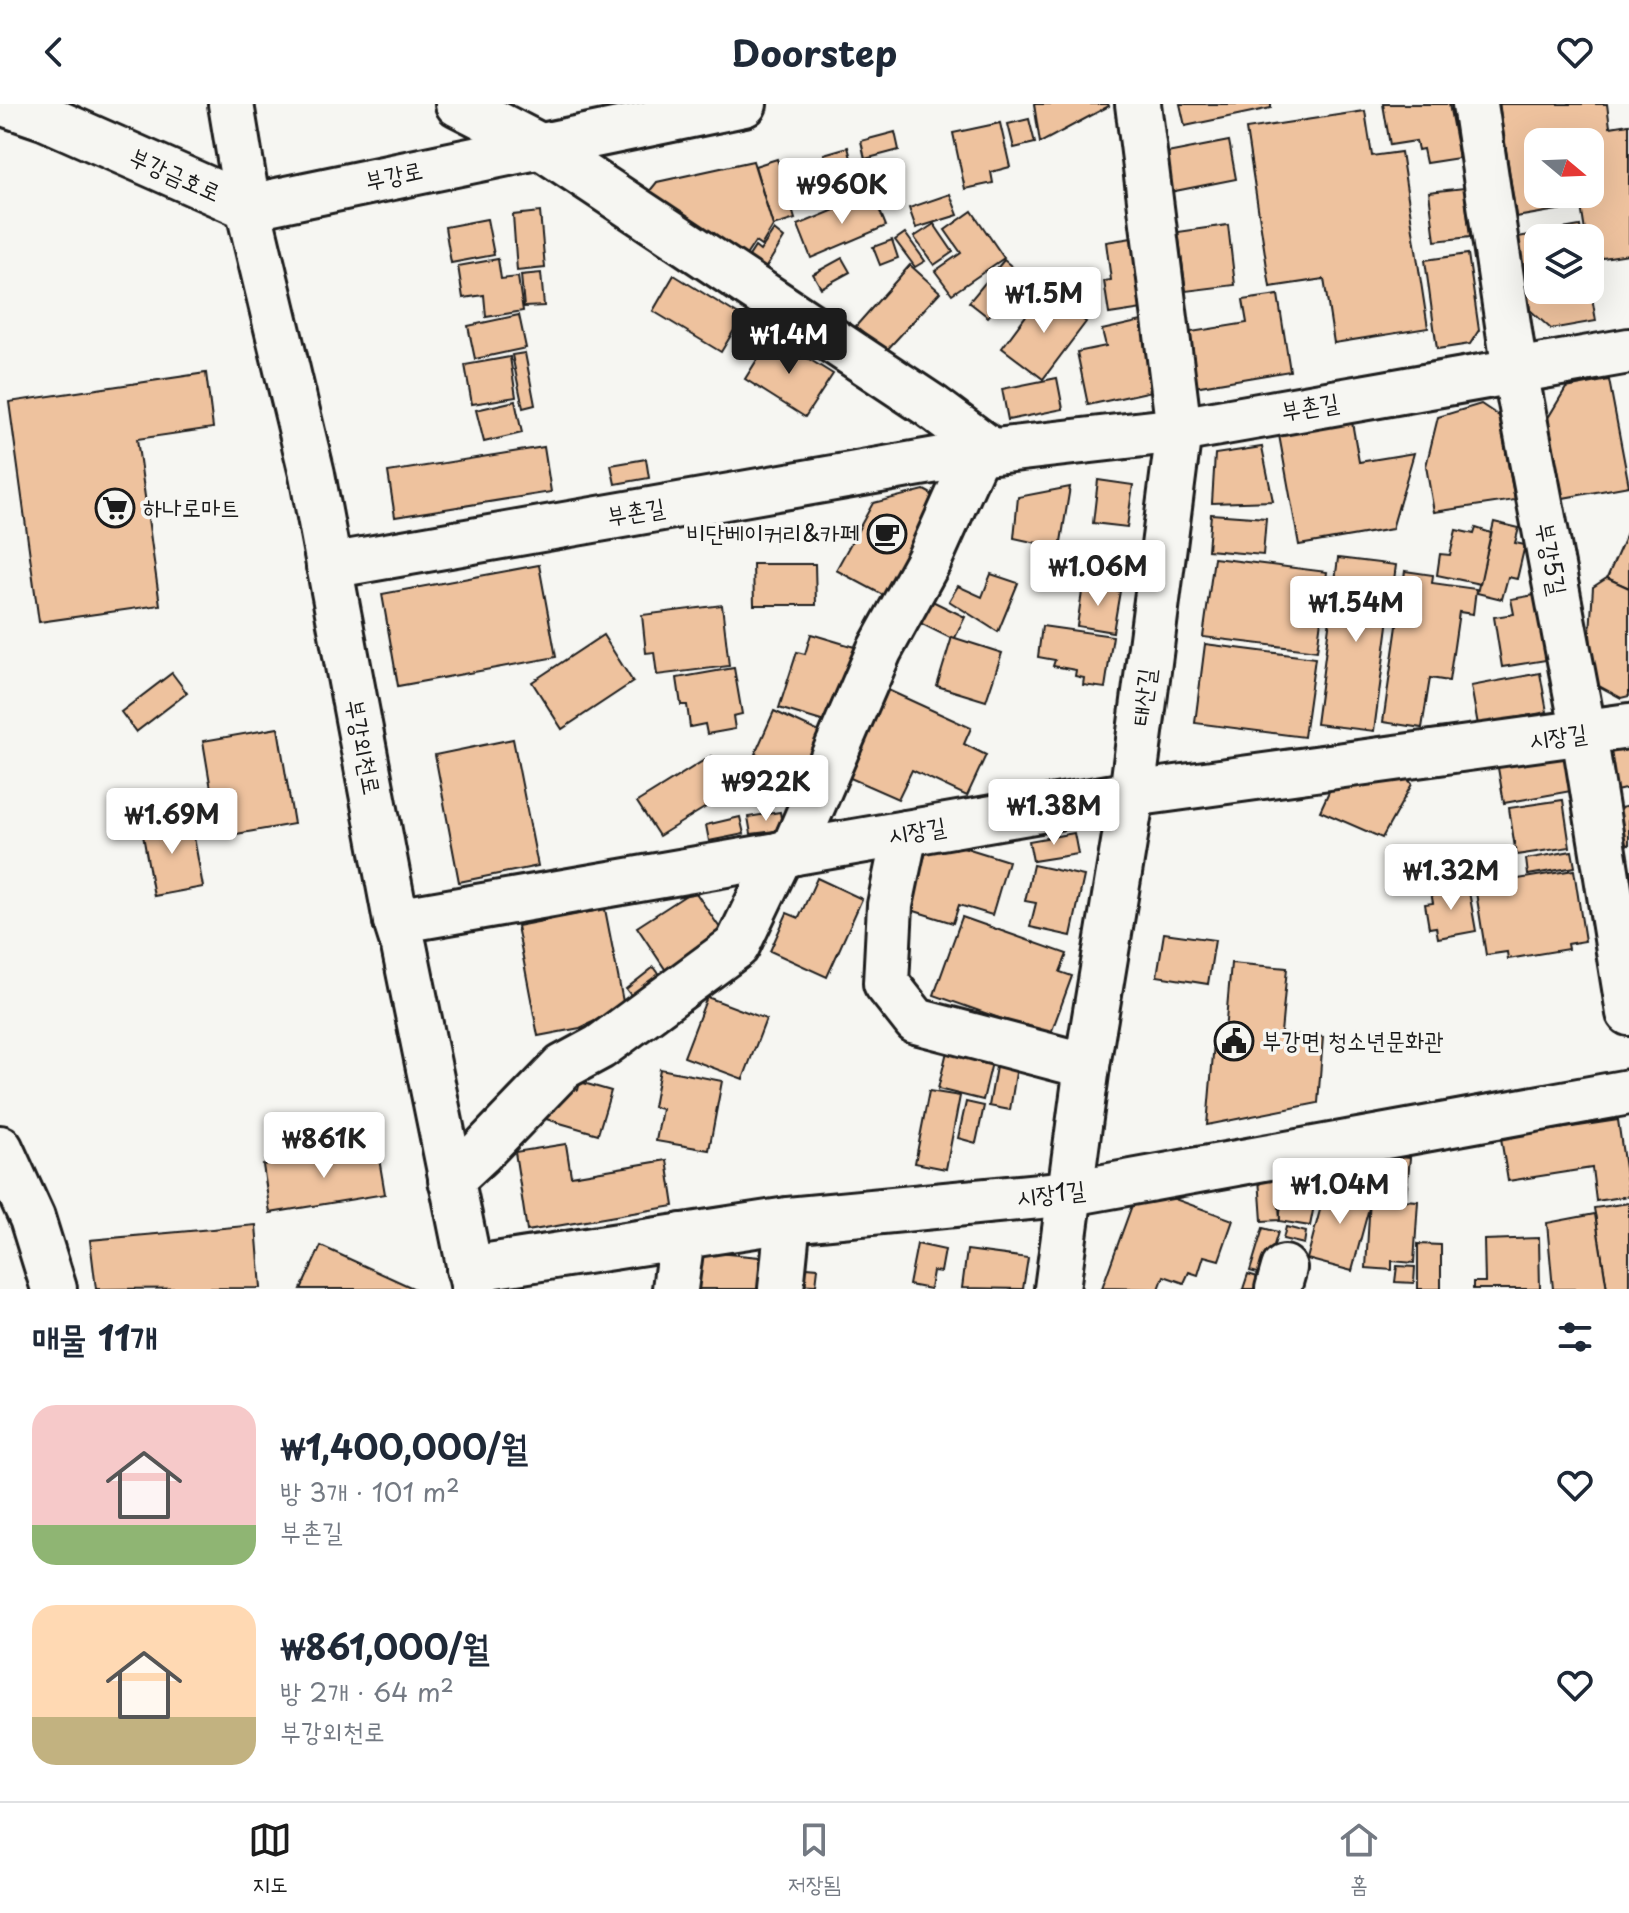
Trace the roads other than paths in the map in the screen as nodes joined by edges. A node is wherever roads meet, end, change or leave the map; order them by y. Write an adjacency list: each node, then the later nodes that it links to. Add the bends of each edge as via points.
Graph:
1 (6, 104): 8 (street, 부강금호로)
2 (231, 104): 8 (street, 부강금호로)
3 (458, 104): 7 (street)
4 (744, 104): 7 (street, 부강로)
5 (1138, 104): 11 (street, 태산길)
6 (1475, 104): 10 (street, 부강5길)
7 (540, 146): 8 (street, 부강로); 12 (street, via 918,398)
8 (248, 207): 13 (street, 부강외천로)
9 (1629, 351): 10 (street, 부촌길)
10 (1515, 371): 11 (street, 부촌길); 15 (street, 부강5길)
11 (1179, 430): 12 (street, 부촌길); 16 (street, 태산길)
12 (983, 452): 13 (street, 부촌길); 18 (street, via 879,651)
13 (329, 566): 19 (street, 부강외천로)
14 (1629, 726): 15 (street, 시장길)
15 (1584, 734): 16 (street, 시장길); 20 (street, 부강5길)
16 (1132, 794): 17 (street, 시장길); 21 (street, 태산길)
17 (905, 833): 18 (street, 시장길); 21 (street, via 890,905 886,983 916,1021)
18 (787, 854): 19 (street, 시장길); 24 (street, via 737,946 600,1047 563,1067)
19 (396, 921): 24 (street, 부강외천로)
20 (1629, 1013)
21 (1087, 1066): 25 (street, 태산길)
22 (1629, 1092): 25 (street, 시장1길)
23 (0, 1148): 29 (street, via 32,1218)
24 (451, 1180): 28 (street, 부강외천로)
25 (1071, 1193): 26 (street, 시장1길); 32 (street, 태산길)
26 (788, 1220): 27 (street, 시장1길); 31 (street)
27 (682, 1236): 28 (street, 시장1길); 30 (street)
28 (472, 1279)
29 (54, 1289)
30 (675, 1289)
31 (781, 1289)
32 (1057, 1289)

